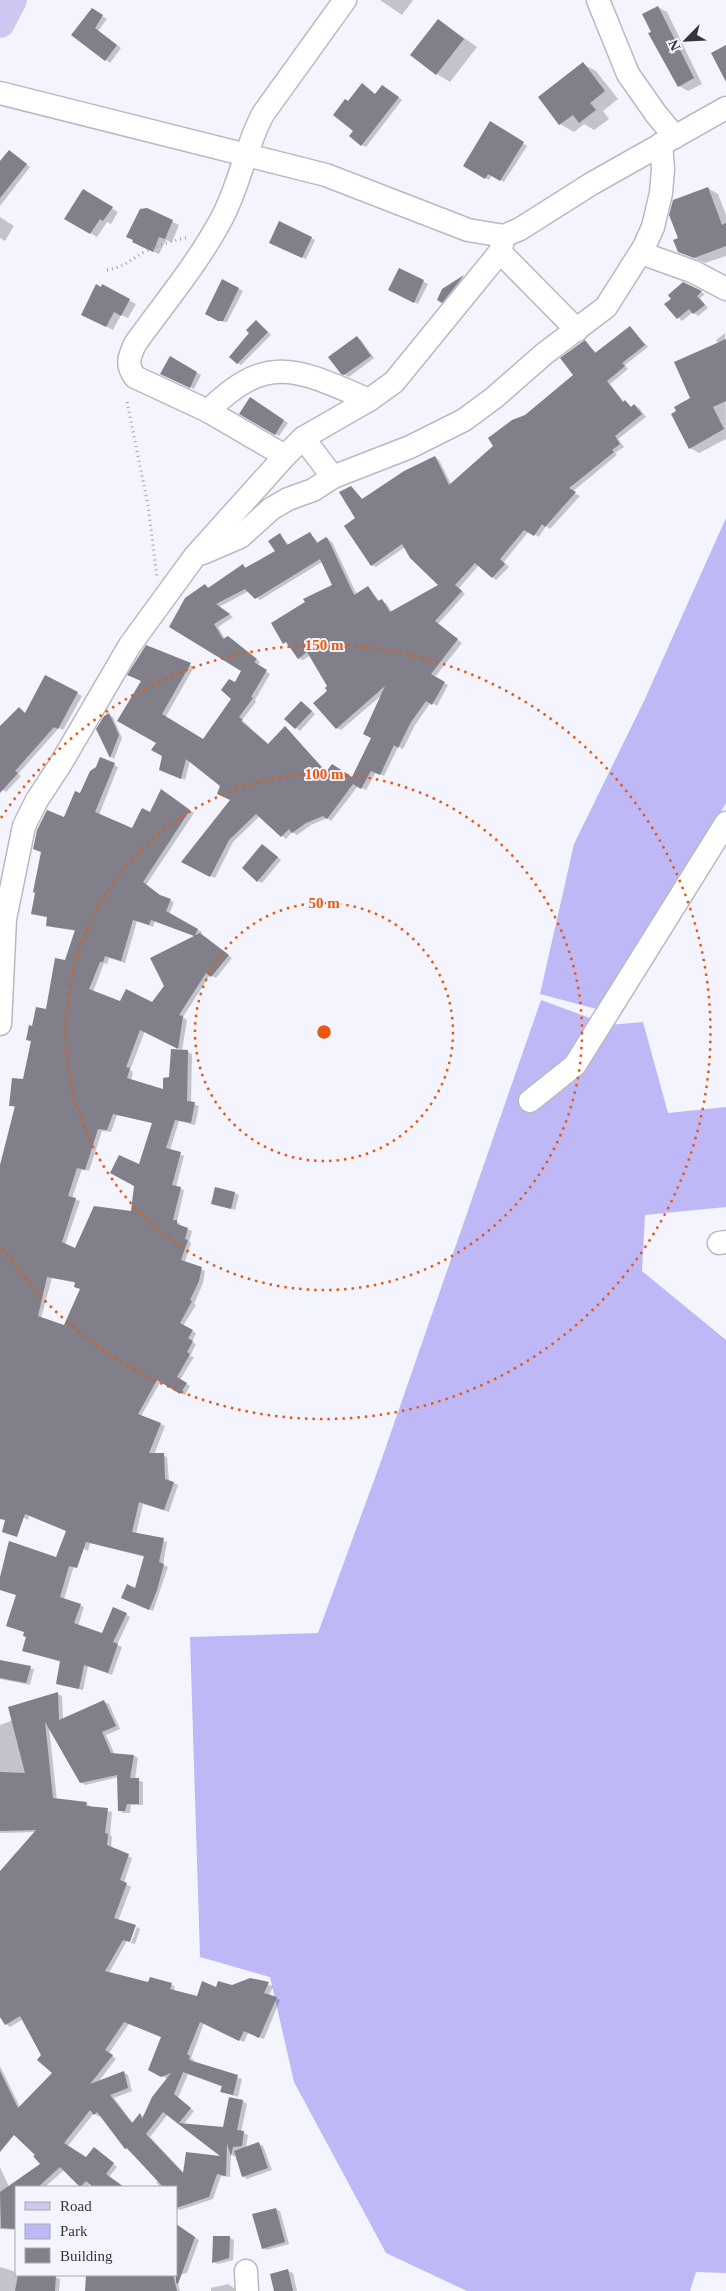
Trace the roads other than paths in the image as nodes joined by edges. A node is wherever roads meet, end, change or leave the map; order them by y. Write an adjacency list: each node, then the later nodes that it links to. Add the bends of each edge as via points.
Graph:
1 (12, 0): 4 (main road)
2 (345, 0): 8 (street, via 263,114)
3 (598, 0): 7 (street, via 628,74 656,114)
4 (0, 23)
5 (0, 93): 8 (street)
6 (726, 108): 7 (street)
7 (668, 141): 9 (street, via 591,184); 10 (street, via 653,227)
8 (246, 155): 9 (street, via 326,174); 14 (street, via 224,214 129,356 128,365 136,377)
9 (502, 244): 12 (street); 13 (street, via 394,382)
10 (641, 253): 11 (street, via 694,272); 12 (street, via 606,307)
11 (726, 289)
12 (577, 330): 17 (street, via 464,420 410,447)
13 (369, 400): 14 (street, via 325,381 297,372 279,371 242,382); 15 (street)
14 (208, 411): 16 (street)
15 (303, 438): 16 (street); 17 (street)
16 (285, 456): 18 (street)
17 (333, 477): 18 (street, via 271,509 240,537)
18 (196, 556): 20 (street, via 130,646 37,800 24,826)
19 (726, 823): 22 (street, via 575,1065)
20 (3, 924): 21 (street)
21 (0, 1024)
22 (530, 1101)

